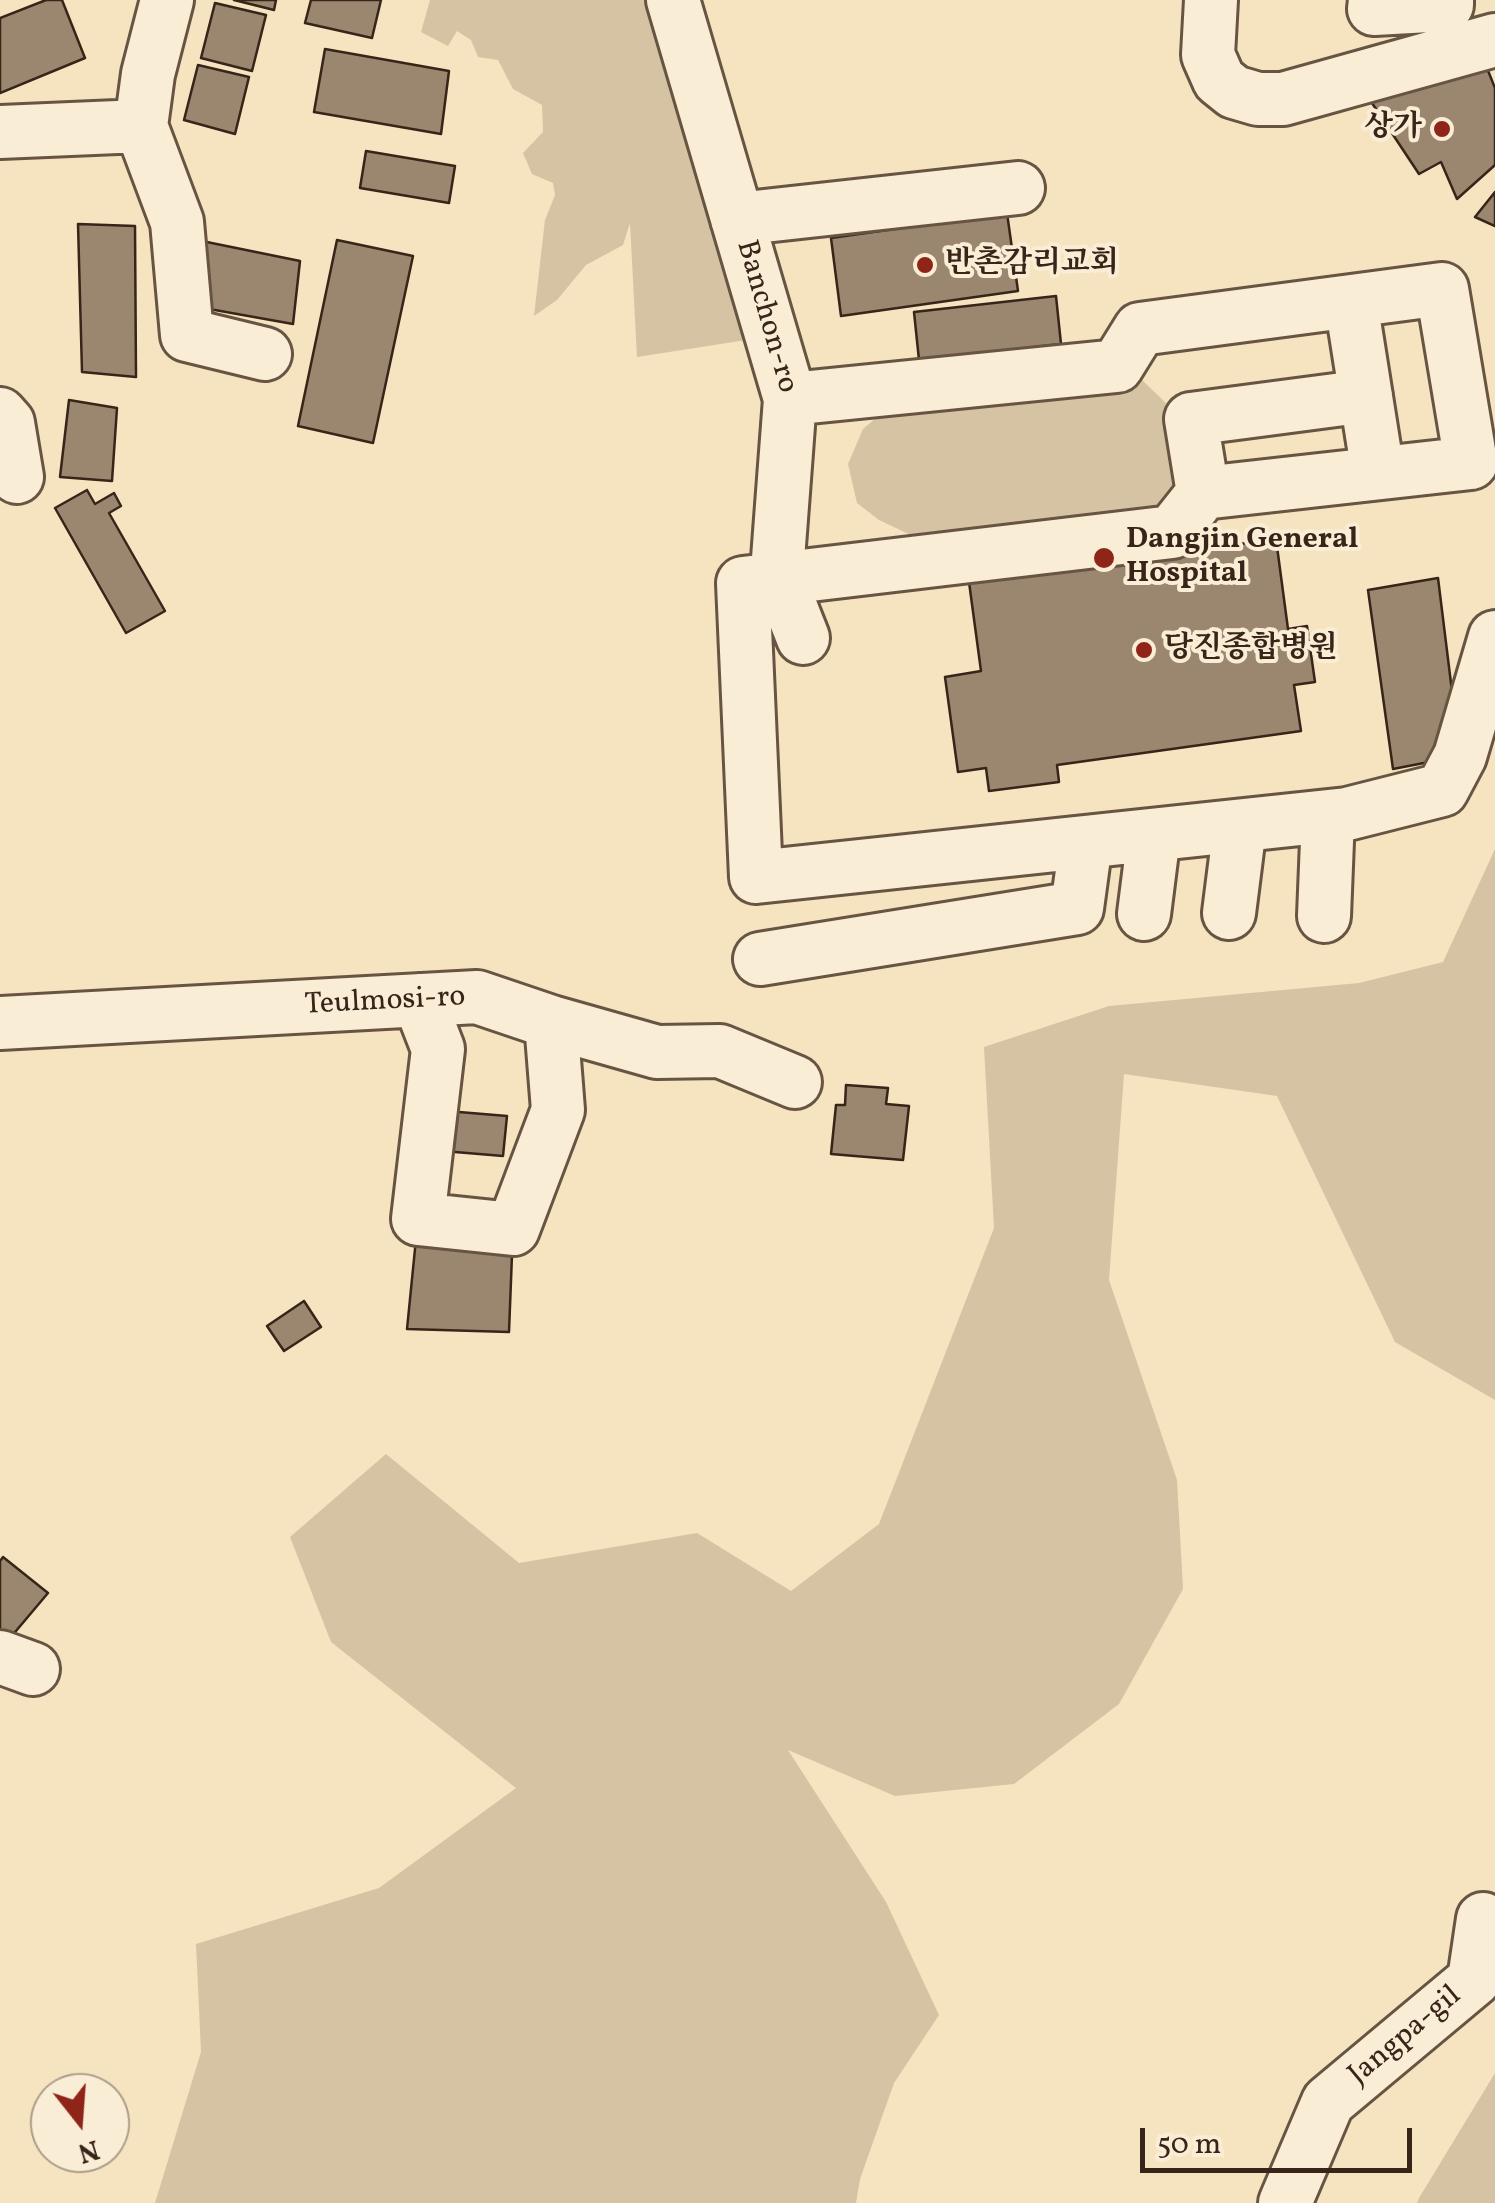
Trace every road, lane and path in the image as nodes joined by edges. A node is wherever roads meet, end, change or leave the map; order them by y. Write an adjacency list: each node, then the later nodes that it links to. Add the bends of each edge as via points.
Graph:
1 (167, 0): 7 (street)
2 (673, 0): 10 (street, Banchon-ro)
3 (1210, 0): 6 (street, via 1208,55 1219,80 1258,98 1283,98)
4 (1375, 0): 5 (street, via 1374,9)
5 (1447, 0)
6 (1495, 40)
7 (141, 126): 8 (street); 12 (street, via 177,222 187,335)
8 (0, 132)
9 (1018, 188): 10 (street)
10 (738, 220): 14 (street, Banchon-ro)
11 (1352, 302): 13 (street); 14 (street, via 1140,329 1117,366); 16 (street, via 1442,290 1470,462)
12 (264, 354)
13 (1366, 396): 16 (street); 18 (street, via 1192,419)
14 (790, 399): 19 (street, Banchon-ro)
15 (0, 414): 17 (street, via 8,423)
16 (1378, 473): 18 (street)
17 (16, 477)
18 (1204, 493): 19 (street, via 1172,532)
19 (780, 578): 21 (street, Banchon-ro); 25 (street, via 743,583 756,877)
20 (1484, 621): 22 (street, via 1460,756 1442,790)
21 (803, 638)
22 (1328, 816): 23 (street); 28 (street)
23 (1240, 826): 24 (street); 26 (street)
24 (1154, 835): 25 (street); 27 (street)
25 (1086, 842): 29 (street, via 1077,908)
26 (1229, 913)
27 (1144, 914)
28 (1324, 916)
29 (760, 959)
30 (419, 1000): 31 (street, Teulmosi-ro, via 477,997); 31 (street, via 438,1049 418,1219 514,1229 558,1110); 32 (street, Teulmosi-ro)
31 (552, 1022): 33 (street, Teulmosi-ro, via 657,1052 720,1051)
32 (0, 1023)
33 (795, 1082)
34 (1483, 1919): 35 (street, Jangpa-gil, via 1474,1980 1328,2102)
35 (1285, 2203)

